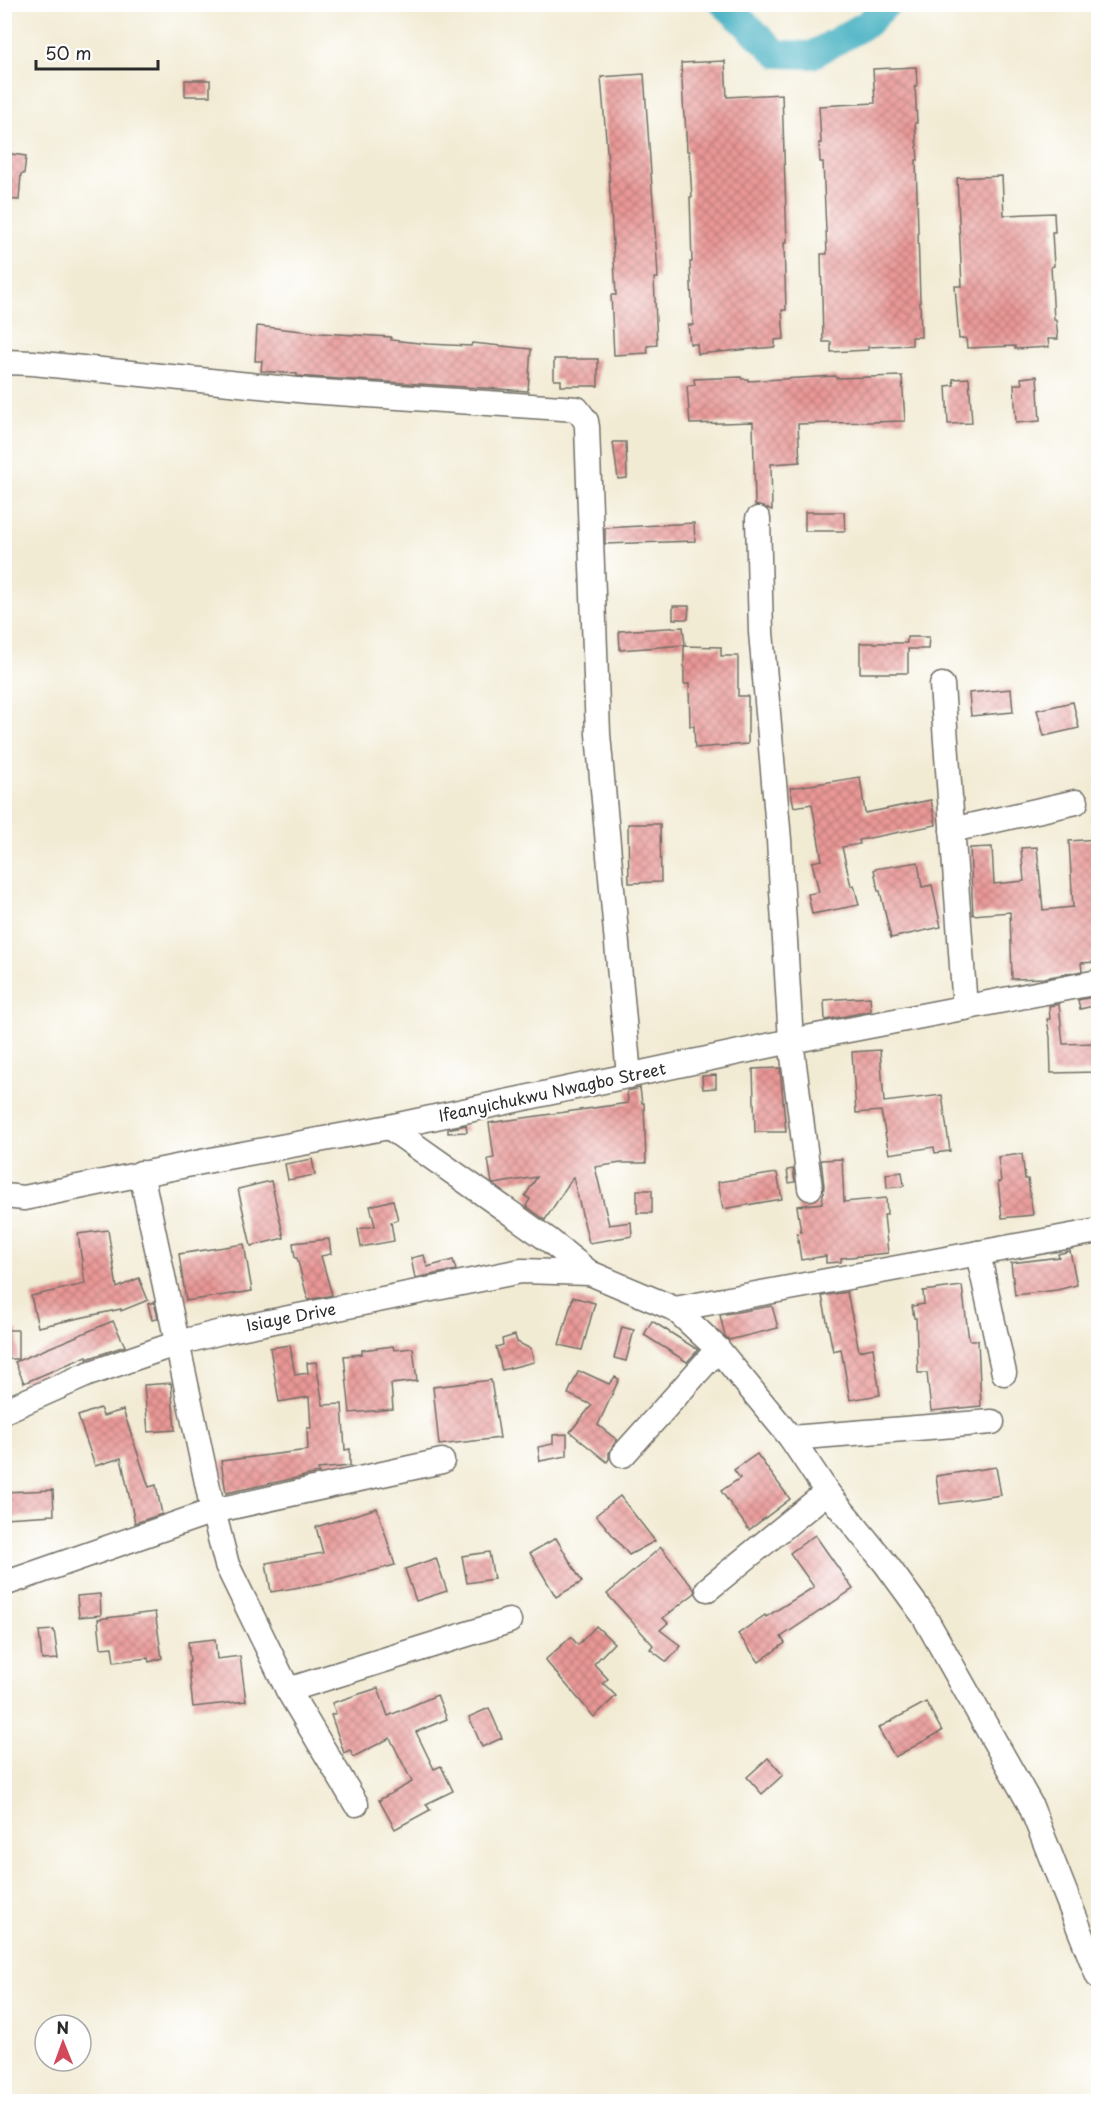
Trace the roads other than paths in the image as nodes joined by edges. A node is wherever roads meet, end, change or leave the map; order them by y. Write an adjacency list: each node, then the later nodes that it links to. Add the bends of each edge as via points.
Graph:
1 (4, 362): 9 (street, via 308,391 577,409 587,427 598,734)
2 (758, 519): 8 (street, via 761,632)
3 (942, 685): 5 (street)
4 (1076, 802): 5 (street)
5 (951, 830): 7 (street)
6 (1098, 982): 7 (street, Ifeanyichukwu Nwagbo Street)
7 (965, 1008): 8 (street, Ifeanyichukwu Nwagbo Street)
8 (791, 1041): 9 (street, Ifeanyichukwu Nwagbo Street); 12 (street)
9 (628, 1076): 10 (street, Ifeanyichukwu Nwagbo Street)
10 (388, 1127): 11 (street, Ifeanyichukwu Nwagbo Street); 16 (street)
11 (141, 1173): 13 (street, Ifeanyichukwu Nwagbo Street, via 24,1198); 18 (street)
12 (810, 1188)
13 (4, 1196)
14 (1098, 1231): 15 (street)
15 (978, 1253): 17 (street); 20 (street)
16 (590, 1273): 17 (street); 18 (street, Isiaye Drive, via 521,1271 225,1330)
17 (675, 1309): 19 (street)
18 (178, 1343): 21 (street, Isiaye Drive, via 88,1374); 27 (street)
19 (718, 1349): 23 (street); 24 (street)
20 (1004, 1373)
21 (4, 1411)
22 (992, 1422): 23 (street)
23 (790, 1438): 26 (street)
24 (623, 1455)
25 (442, 1461): 27 (street)
26 (827, 1492): 29 (street); 33 (street, via 924,1616 1030,1804)
27 (213, 1511): 28 (street); 31 (street, via 227,1565)
28 (4, 1584)
29 (708, 1588)
30 (509, 1621): 31 (street)
31 (288, 1689): 32 (street)
32 (356, 1804)
33 (1098, 1976)

